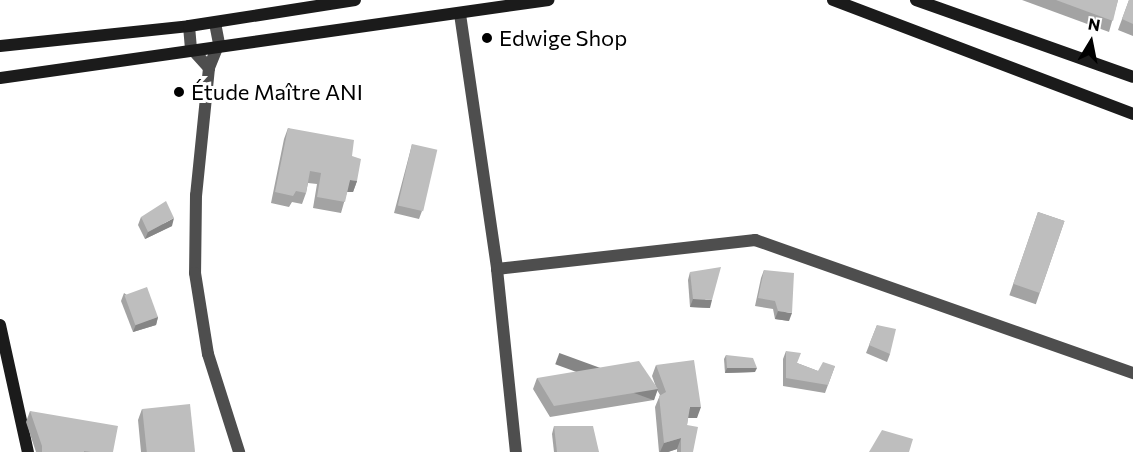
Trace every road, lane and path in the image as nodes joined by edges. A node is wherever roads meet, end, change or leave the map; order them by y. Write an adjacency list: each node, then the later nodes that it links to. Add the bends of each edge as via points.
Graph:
1 (355, 0): 6 (street)
2 (548, 0): 5 (street)
3 (833, 0): 14 (street)
4 (922, 1): 12 (street)
5 (460, 14): 8 (street); 15 (street)
6 (214, 23): 7 (street); 8 (street)
7 (189, 26): 9 (street); 10 (street)
8 (217, 44): 10 (street); 11 (street)
9 (0, 46)
10 (191, 48): 11 (street); 13 (street)
11 (209, 68): 19 (street, via 193,230 195,273 208,354)
12 (1133, 77)
13 (0, 78)
14 (1133, 114)
15 (497, 269): 17 (street, via 754,240); 20 (street)
16 (0, 325): 18 (street)
17 (1133, 374)
18 (28, 452)
19 (239, 452)
20 (516, 452)

